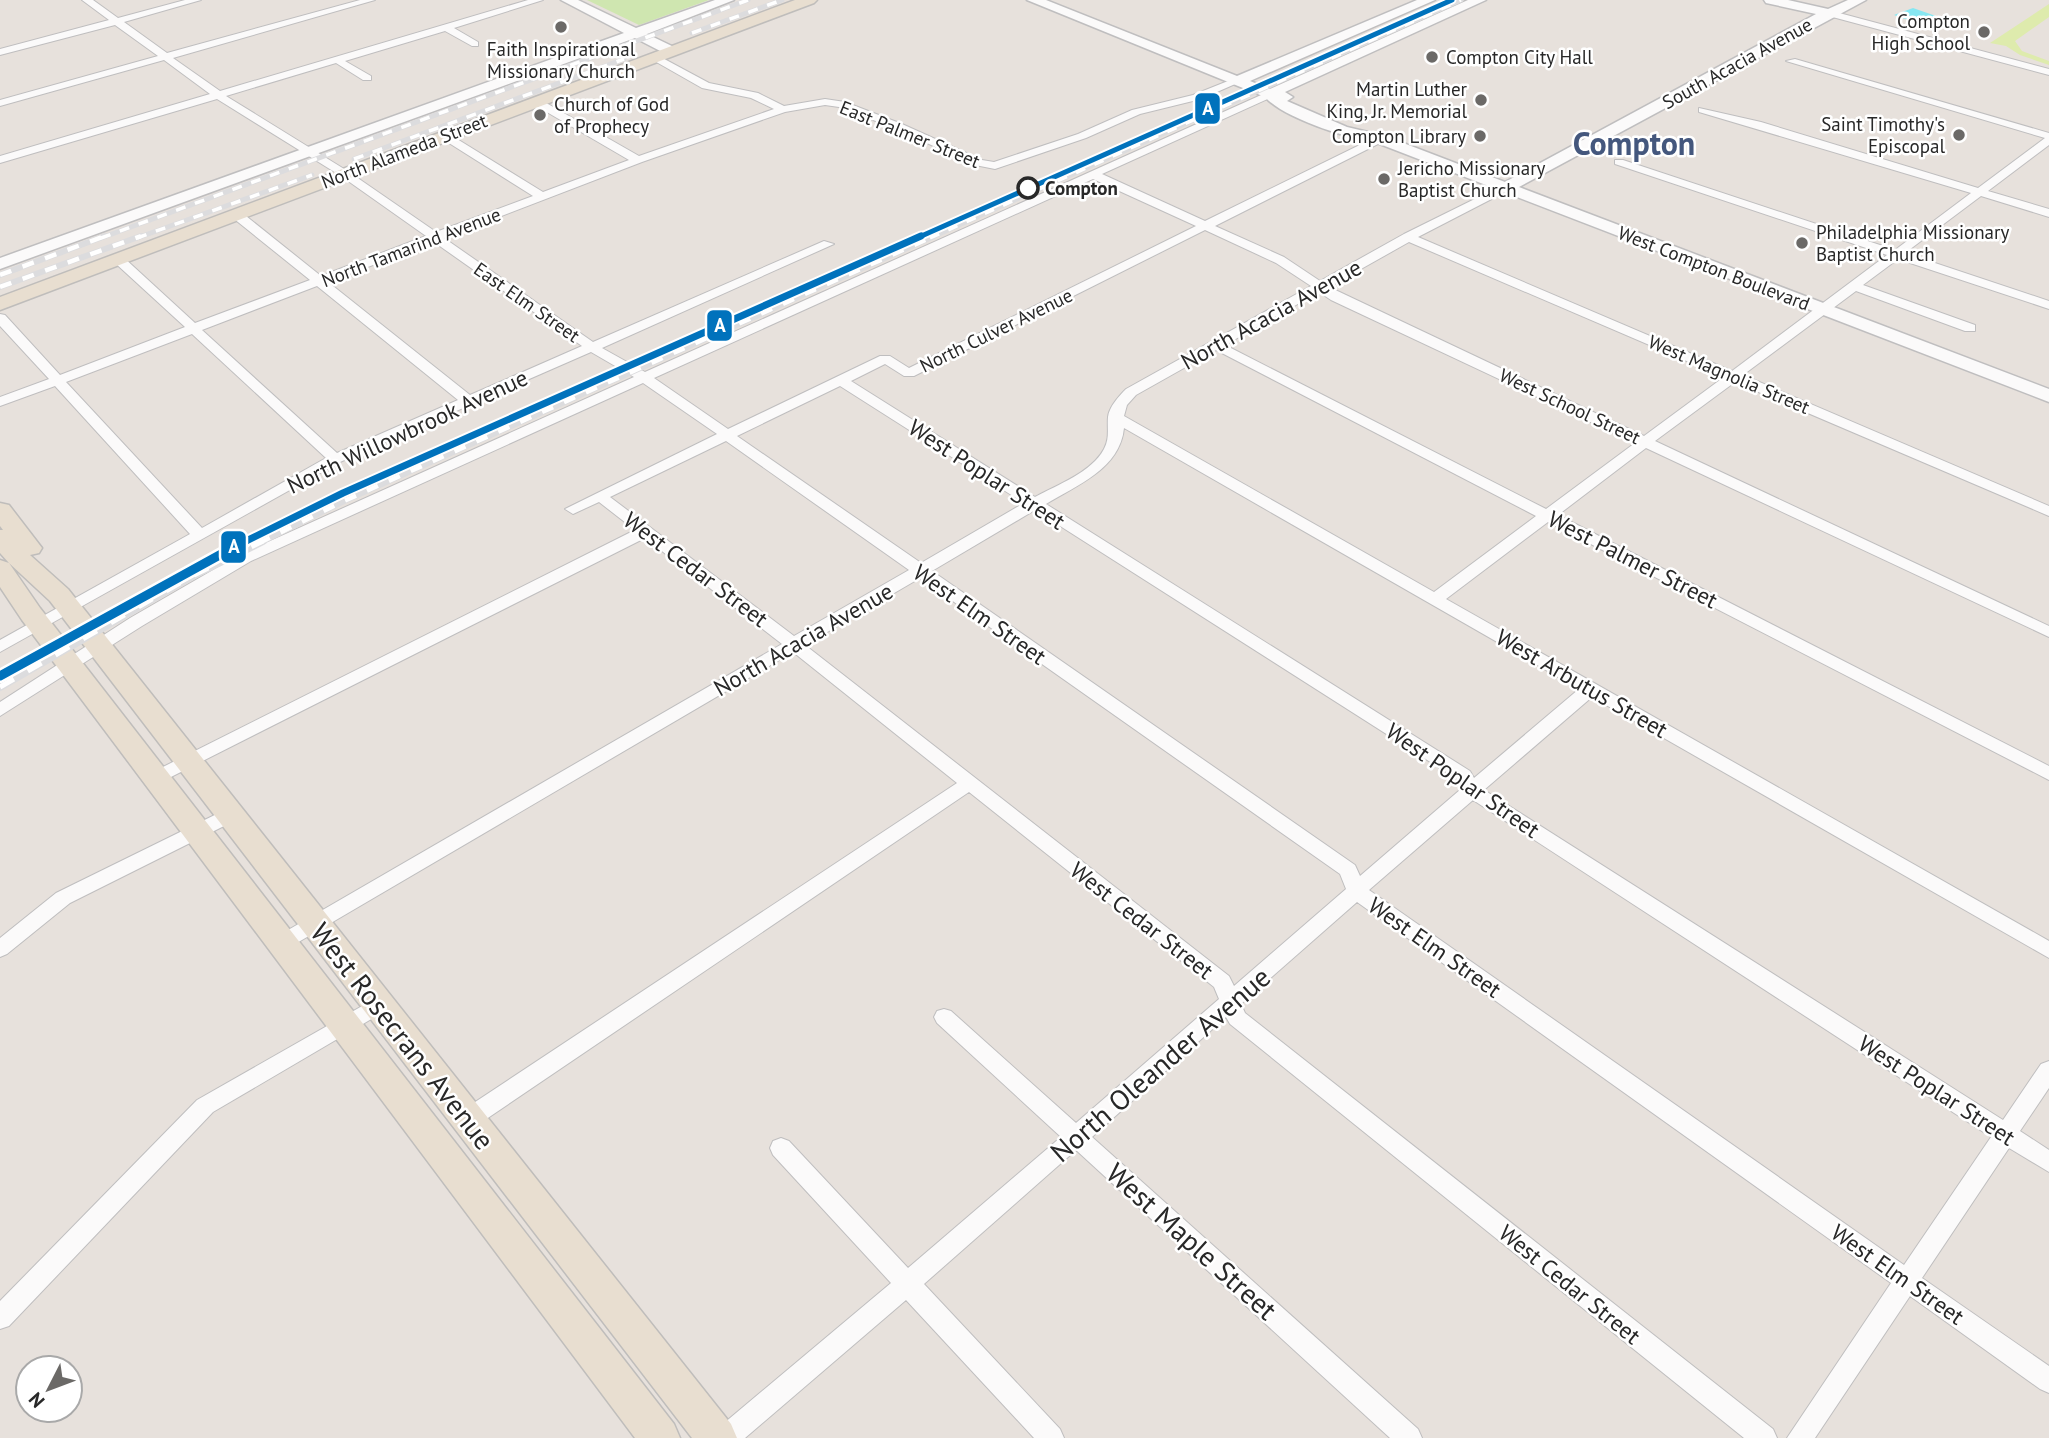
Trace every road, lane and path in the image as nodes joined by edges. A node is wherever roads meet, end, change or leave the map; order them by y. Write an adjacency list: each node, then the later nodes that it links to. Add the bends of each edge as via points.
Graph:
1 (87, 0): 15 (street, East Elm Street)
2 (196, 0): 15 (street)
3 (370, 0): 21 (street)
4 (538, 0): 16 (street)
5 (568, 0): 17 (street)
6 (727, 0): 17 (street, North Alameda Street)
7 (809, 0): 19 (main road, North Alameda Street)
8 (1034, 0): 27 (street, West Compton Boulevard)
9 (1428, 0): 27 (street)
10 (1479, 0): 28 (street)
11 (1771, 0): 14 (street)
12 (1798, 0): 14 (street)
13 (1859, 0): 14 (street, South Acacia Avenue)
14 (1828, 13): 25 (street); 44 (street, South Acacia Avenue)
15 (117, 21): 20 (street); 21 (street, East Elm Street)
16 (446, 27): 18 (street); 23 (street)
17 (634, 33): 19 (street); 38 (street, North Alameda Street)
18 (475, 44)
19 (671, 51): 22 (main road, North Alameda Street)
20 (0, 52)
21 (167, 57): 29 (street, East Elm Street); 32 (street)
22 (654, 57): 30 (main road, North Alameda Street); 33 (street, via 706,86 754,94)
23 (337, 60): 26 (street); 29 (street)
24 (1791, 61): 36 (street)
25 (2049, 72)
26 (367, 78)
27 (1237, 81): 28 (street, West Compton Boulevard); 31 (street, East Palmer Street, via 1197,97 1136,112 995,166 859,109)
28 (1270, 94): 37 (street, West Compton Boulevard, via 1278,103); 43 (street, North Willowbrook Avenue)
29 (218, 95): 38 (street, East Elm Street); 39 (street)
30 (537, 102): 35 (main road, North Alameda Street); 40 (street)
31 (825, 102): 33 (street, North Tamarind Avenue)
32 (0, 103)
33 (783, 109): 40 (street, North Tamarind Avenue)
34 (1703, 110): 45 (street)
35 (445, 136): 42 (main road, North Alameda Street); 46 (street)
36 (2049, 138): 45 (street)
37 (1380, 139): 44 (street, West Compton Boulevard); 49 (street, North Culver Avenue)
38 (308, 152): 42 (street, East Elm Street); 55 (street, North Alameda Street)
39 (0, 160)
40 (638, 160): 46 (street, North Tamarind Avenue)
41 (1619, 162): 53 (street)
42 (345, 174): 48 (main road, North Alameda Street); 51 (street, East Elm Street)
43 (1094, 175): 49 (street, West School Street); 68 (street, North Willowbrook Avenue)
44 (1505, 188): 50 (street, North Acacia Avenue); 61 (street, West Compton Boulevard)
45 (1980, 192): 47 (street); 53 (street)
46 (543, 197): 51 (street, North Tamarind Avenue)
47 (2049, 213)
48 (237, 215): 54 (main road, North Alameda Street); 56 (street)
49 (1207, 226): 58 (street, West School Street, via 1280,260); 70 (street, North Culver Avenue, via 909,373 885,359)
50 (1408, 237): 58 (street, North Acacia Avenue); 67 (street, West Magnolia Street)
51 (434, 238): 56 (street, North Tamarind Avenue); 66 (street, East Elm Street)
52 (828, 243): 66 (street, North Willowbrook Avenue)
53 (1898, 254): 57 (street); 60 (street)
54 (118, 259): 59 (main road, North Alameda Street); 64 (street)
55 (0, 264)
56 (320, 282): 64 (street, North Tamarind Avenue); 72 (street)
57 (1855, 286): 61 (street); 63 (street)
58 (1320, 288): 65 (street, North Acacia Avenue); 76 (street, West School Street)
59 (0, 304)
60 (2049, 305)
61 (1824, 310): 67 (street); 71 (street, West Compton Boulevard)
62 (0, 318): 69 (street)
63 (1970, 328)
64 (197, 329): 69 (street, North Tamarind Avenue); 77 (street)
65 (1216, 345): 74 (street, North Acacia Avenue, via 1131,392 1119,402); 83 (street, West Palmer Street)
66 (593, 348): 68 (street, East Elm Street); 72 (street, North Willowbrook Avenue)
67 (1734, 376): 76 (street); 82 (street, West Magnolia Street)
68 (643, 377): 75 (street, East Elm Street); 94 (street, North Willowbrook Avenue, via 245,558)
69 (60, 380): 73 (street, North Tamarind Avenue); 85 (street)
70 (840, 380): 75 (street, North Culver Avenue); 79 (street, West Poplar Street)
71 (2049, 396)
72 (467, 400): 77 (street, North Willowbrook Avenue)
73 (0, 402)
74 (1115, 417): 79 (street, North Acacia Avenue, via 1114,444 1098,465); 90 (street, West Arbutus Street)
75 (727, 434): 78 (street, North Culver Avenue); 88 (street, West Elm Street)
76 (1645, 440): 83 (street); 93 (street, West School Street)
77 (335, 459): 85 (street, North Willowbrook Avenue)
78 (600, 496): 80 (street, North Culver Avenue); 84 (street, West Cedar Street)
79 (1034, 504): 88 (street, North Acacia Avenue); 104 (street, West Poplar Street, via 1464,775)
80 (573, 509)
81 (0, 510): 91 (main road, via 34,552)
82 (2049, 511)
83 (1548, 516): 90 (street); 101 (street, West Palmer Street)
84 (646, 531): 95 (street, West Cedar Street); 100 (street)
85 (200, 535): 91 (street, North Willowbrook Avenue)
86 (0, 537): 91 (main road)
87 (0, 568): 92 (main road)
88 (917, 571): 95 (street, North Acacia Avenue); 107 (street, West Elm Street, via 1348,870)
89 (0, 587): 92 (main road)
90 (1434, 600): 98 (street, West Arbutus Street)
91 (64, 602): 92 (street, North Willowbrook Avenue); 94 (main road, West Rosecrans Avenue)
92 (36, 619): 96 (street, North Willowbrook Avenue); 97 (main road, West Rosecrans Avenue)
93 (2049, 632)
94 (93, 641): 97 (street, North Willowbrook Avenue); 100 (main road, West Rosecrans Avenue)
95 (794, 644): 103 (street, West Cedar Street); 108 (street, North Acacia Avenue)
96 (0, 647)
97 (66, 657): 99 (street, North Willowbrook Avenue); 102 (main road, West Rosecrans Avenue)
98 (1591, 688): 104 (street, North Oleander Avenue); 111 (street, West Arbutus Street)
99 (0, 710)
100 (188, 762): 102 (street); 105 (main road, West Rosecrans Avenue)
101 (2049, 774)
102 (158, 778): 106 (main road, West Rosecrans Avenue)
103 (968, 784): 112 (street, West Cedar Street, via 1222,982); 116 (street)
104 (1471, 790): 107 (street, North Oleander Avenue); 117 (street, West Poplar Street)
105 (229, 815): 106 (street); 108 (main road, West Rosecrans Avenue)
106 (198, 831): 109 (main road, West Rosecrans Avenue); 110 (street, via 63,898)
107 (1356, 891): 112 (street, North Oleander Avenue); 121 (street, West Elm Street)
108 (314, 923): 109 (street, North Acacia Avenue); 113 (main road, West Rosecrans Avenue)
109 (283, 942): 113 (main road, West Rosecrans Avenue)
110 (0, 949)
111 (2049, 950)
112 (1230, 1004): 118 (street, North Oleander Avenue); 130 (street, West Cedar Street, via 1237,1018)
113 (362, 1015): 116 (main road, West Rosecrans Avenue); 123 (street, via 205,1106); 125 (main road, West Rosecrans Avenue)
114 (944, 1017): 118 (street, West Maple Street)
115 (2049, 1070): 117 (street)
116 (468, 1119): 126 (main road, West Rosecrans Avenue)
117 (2007, 1135): 120 (street, West Poplar Street); 121 (street)
118 (1076, 1137): 122 (street, North Oleander Avenue); 129 (street, West Maple Street)
119 (781, 1148): 122 (street)
120 (2049, 1162)
121 (1907, 1280): 124 (street, West Elm Street); 131 (street)
122 (909, 1285): 127 (street, North Oleander Avenue); 128 (street)
123 (0, 1318)
124 (2049, 1381)
125 (660, 1438)
126 (717, 1438)
127 (726, 1438)
128 (1051, 1438)
129 (1409, 1438)
130 (1764, 1438)
131 (1800, 1438)

